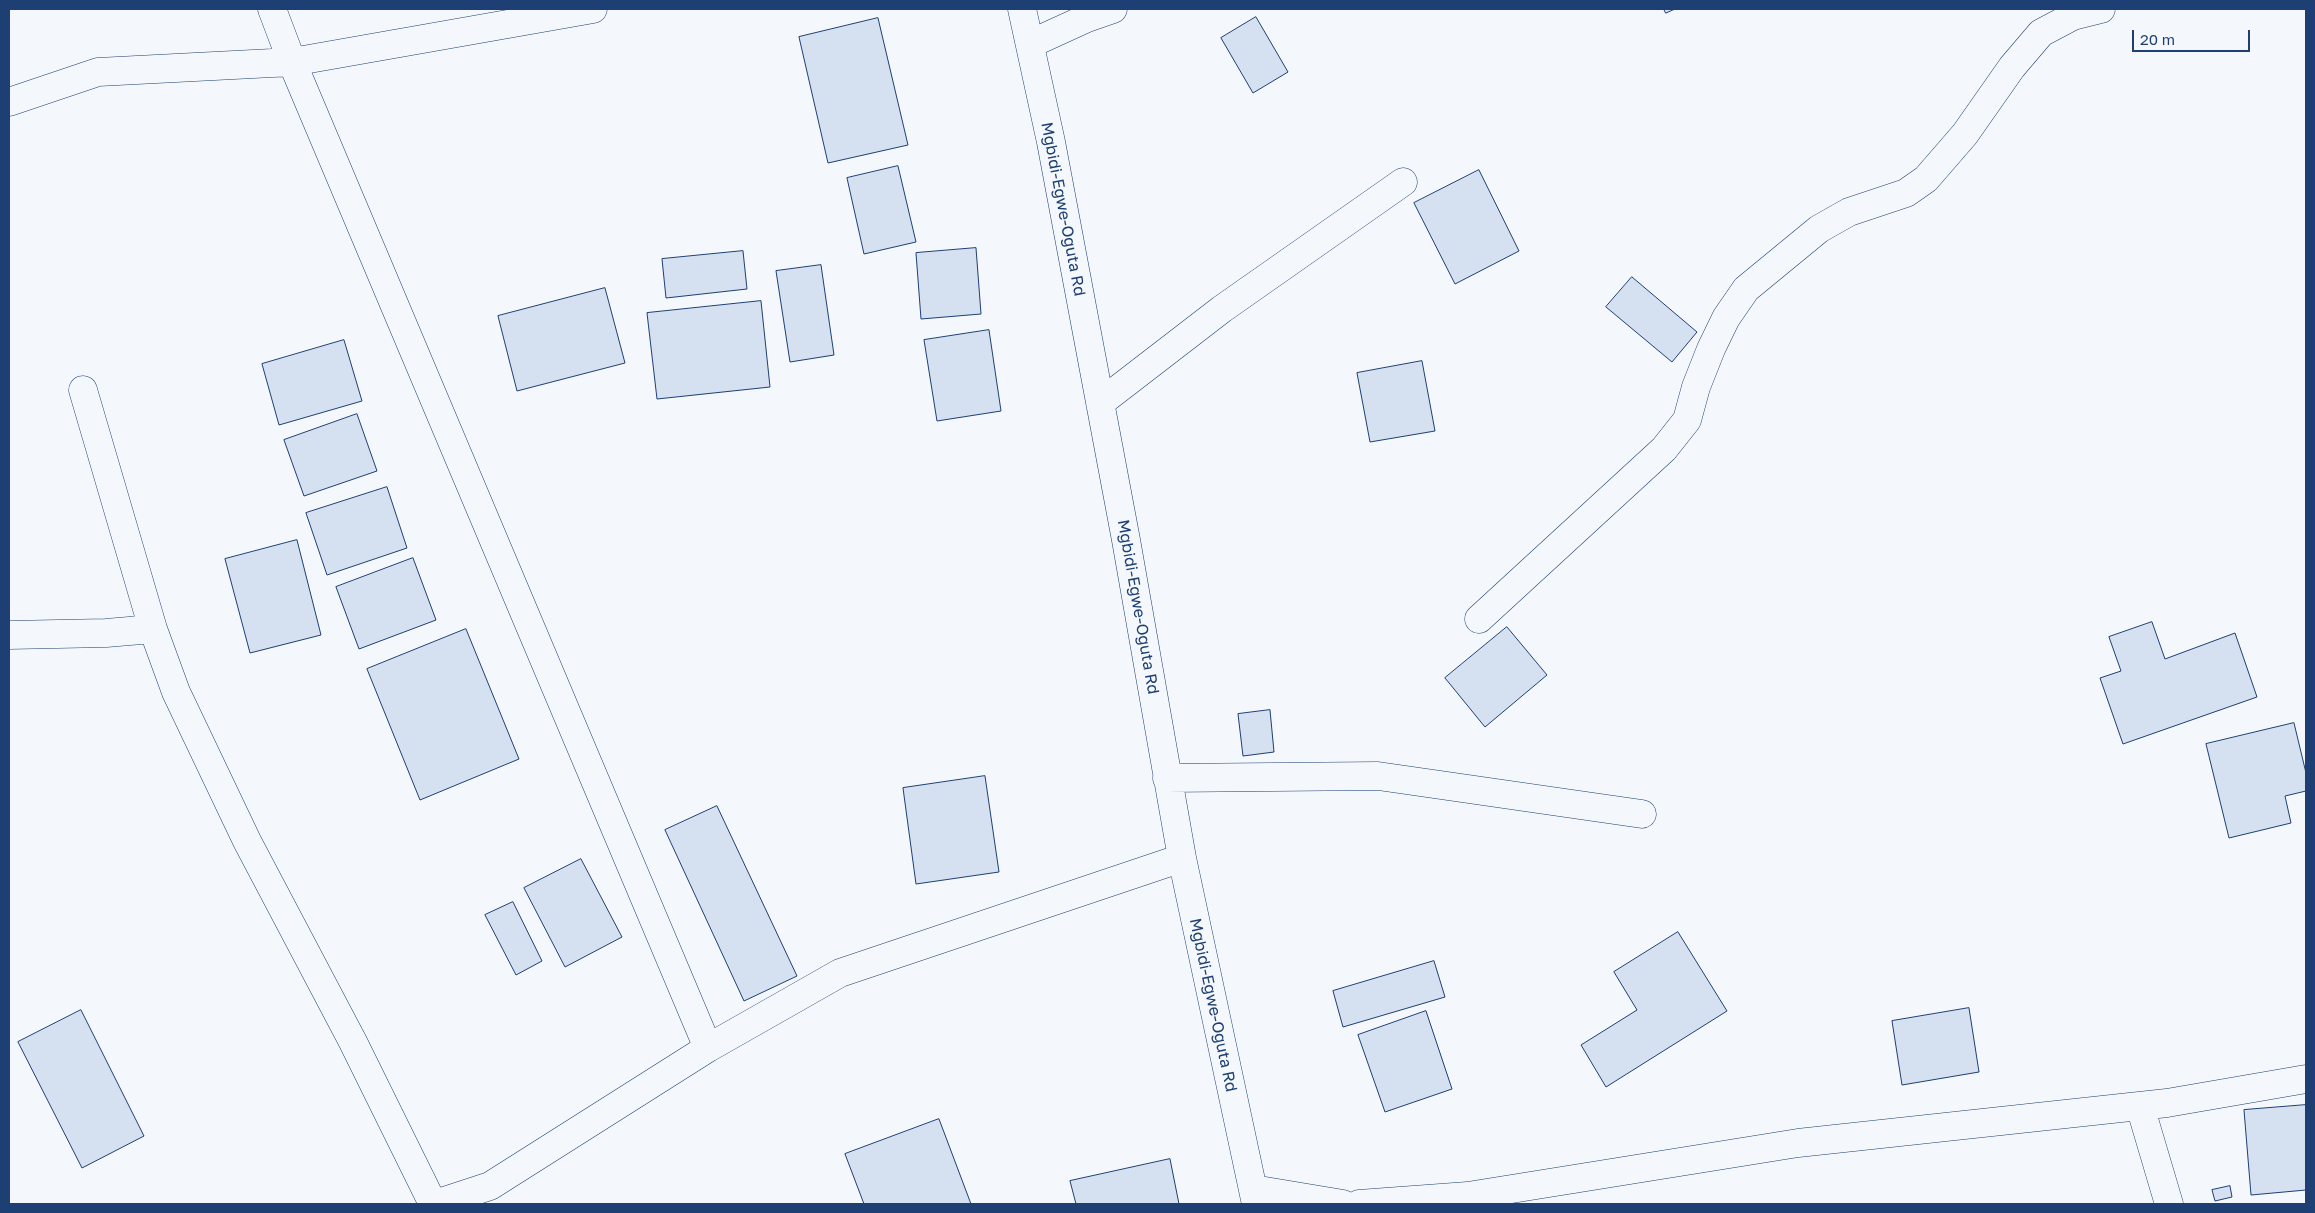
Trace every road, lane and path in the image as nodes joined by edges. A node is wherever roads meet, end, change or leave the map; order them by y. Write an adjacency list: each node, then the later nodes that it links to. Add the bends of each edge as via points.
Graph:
1 (272, 9): 8 (street)
2 (593, 9): 8 (street)
3 (1022, 9): 7 (street, Mgbidi-Egwe-Oguta Rd)
4 (1113, 9): 7 (street)
5 (2101, 9): 6 (street)
6 (2075, 13): 13 (street, via 2042,33 2012,67 1966,134 1926,179 1906,193 1849,212 1819,229 1746,289 1726,318 1711,349 1687,420 1664,450)
7 (1030, 44): 12 (street, Mgbidi-Egwe-Oguta Rd)
8 (292, 62): 9 (street, via 98,72); 19 (street)
9 (9, 102)
10 (1403, 182): 12 (street, via 1222,309)
11 (83, 390): 14 (street)
12 (1100, 402): 16 (street, Mgbidi-Egwe-Oguta Rd)
13 (1479, 619)
14 (153, 628): 15 (street, via 106,633); 24 (street, via 176,692 247,841)
15 (9, 635)
16 (1168, 778): 17 (street, via 1378,776); 18 (street, Mgbidi-Egwe-Oguta Rd)
17 (1642, 814)
18 (1182, 858): 19 (street, via 840,973); 23 (street, Mgbidi-Egwe-Oguta Rd)
19 (708, 1048): 22 (street)
20 (2306, 1079): 21 (street)
21 (2140, 1106): 26 (street, via 1798,1143 1468,1196); 27 (street)
22 (492, 1195): 24 (street, via 461,1197)
23 (1254, 1197): 25 (street)
24 (434, 1204)
25 (1343, 1204)
26 (1359, 1204)
27 (2169, 1204)

